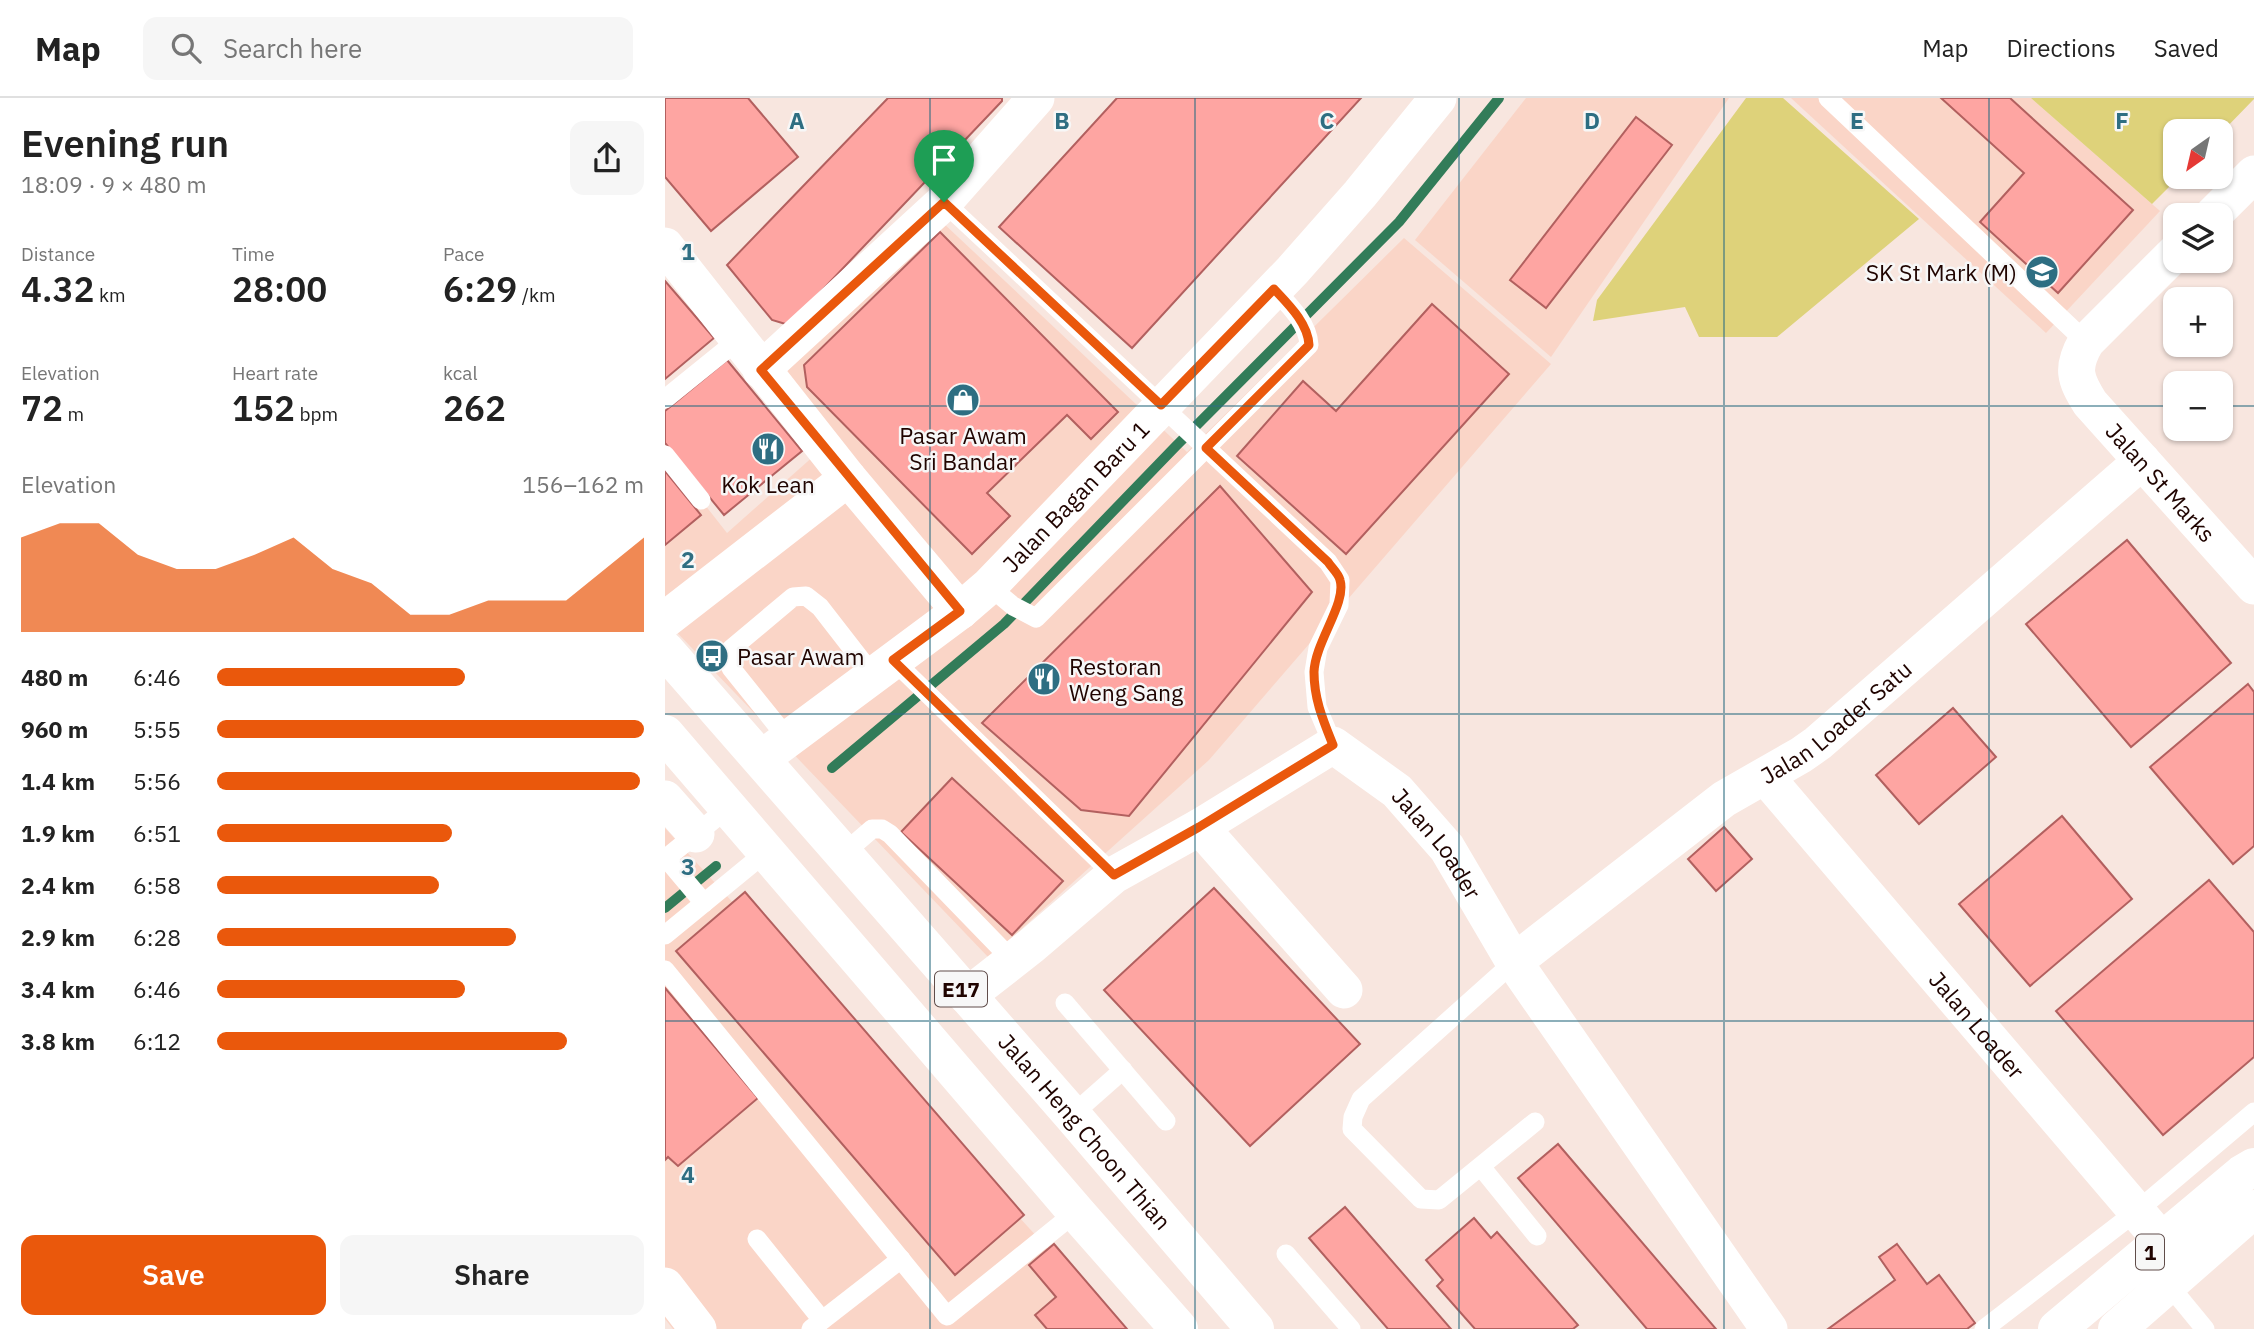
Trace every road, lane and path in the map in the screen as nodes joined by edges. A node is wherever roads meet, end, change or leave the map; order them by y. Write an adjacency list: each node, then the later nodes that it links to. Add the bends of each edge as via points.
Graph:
1 (1036, 98): 5 (street)
2 (1438, 98): 9 (street, Jalan Bagan Baru 1)
3 (1828, 98): 11 (lane)
4 (2254, 174): 6 (street)
5 (944, 202): 12 (street); 14 (lane)
6 (2225, 203)
7 (665, 246): 10 (street)
8 (2163, 266): 11 (street)
9 (1283, 299): 14 (street, Jalan Bagan Baru 1); 15 (lane, via 1309,336 1309,345)
10 (738, 340): 12 (street); 13 (lane)
11 (2081, 356): 17 (street, Jalan St Marks, via 2080,386)
12 (761, 370): 18 (street)
13 (665, 399)
14 (1170, 414): 15 (lane); 21 (street, Jalan Bagan Baru 1)
15 (1203, 446): 21 (lane, via 1036,618); 27 (lane, via 1328,562 1340,580 1339,605 1318,648 1314,672 1317,707)
16 (665, 455): 19 (lane)
17 (2142, 461): 20 (street, Jalan St Marks); 29 (street, Jalan Loader Satu, via 1818,743)
18 (848, 478): 22 (street); 23 (street)
19 (701, 500)
20 (2254, 586)
21 (1009, 602): 22 (street, Jalan Bagan Baru 1)
22 (960, 611): 25 (street, Jalan Bagan Baru 1)
23 (665, 620)
24 (665, 650): 28 (main road, Jalan Heng Choon Thian / E17)
25 (893, 671): 28 (street, Jalan Bagan Baru 1); 28 (lane, via 806,596 793,597 731,649 729,658); 37 (lane, via 935,701)
26 (665, 734): 31 (main road, E17)
27 (1333, 745): 32 (street); 41 (street, Jalan Loader, via 1397,791 1447,848)
28 (774, 749): 35 (main road, Jalan Heng Choon Thian / E17)
29 (1765, 776): 41 (street, Jalan Loader Satu, via 1724,799); 54 (street, Jalan Loader)
30 (665, 799): 33 (street)
31 (728, 808): 33 (lane); 34 (main road, E17)
32 (1199, 827): 37 (street); 43 (street)
33 (696, 834): 36 (lane)
34 (766, 852): 38 (lane); 55 (main road, E17)
35 (843, 854): 40 (lane, via 871,829 882,829); 44 (main road, Jalan Heng Choon Thian / E17)
36 (666, 858): 38 (lane)
37 (1114, 875): 40 (street)
38 (702, 901): 39 (lane)
39 (665, 934)
40 (1013, 960): 44 (street)
41 (1514, 962): 51 (lane, via 1361,1100 1353,1117 1352,1129 1421,1199 1439,1200); 68 (street, Jalan Loader)
42 (665, 970): 60 (lane)
43 (1344, 990)
44 (967, 996): 48 (main road, Jalan Heng Choon Thian / E17)
45 (1065, 1003): 46 (lane)
46 (1123, 1070): 48 (lane); 49 (lane)
47 (2254, 1112): 54 (lane)
48 (1072, 1115): 66 (main road, Jalan Heng Choon Thian / E17)
49 (1166, 1121)
50 (1535, 1122): 51 (lane)
51 (1482, 1167): 56 (lane)
52 (2254, 1167): 58 (main road, 1)
53 (2254, 1209): 61 (main road, 1)
54 (2137, 1211): 58 (street, Jalan Loader); 69 (lane)
55 (1076, 1212): 60 (lane, via 947,1317); 65 (main road, E17)
56 (1537, 1236)
57 (757, 1239): 63 (lane)
58 (2162, 1241): 70 (main road, 1)
59 (1286, 1254): 67 (lane)
60 (901, 1259): 63 (lane)
61 (2168, 1284): 71 (main road, 1); 72 (lane)
62 (665, 1286): 64 (street)
63 (816, 1324)
64 (698, 1329)
65 (1179, 1329)
66 (1255, 1329)
67 (1351, 1329)
68 (1769, 1329)
69 (1983, 1329)
70 (2057, 1329)
71 (2117, 1329)
72 (2205, 1329)

